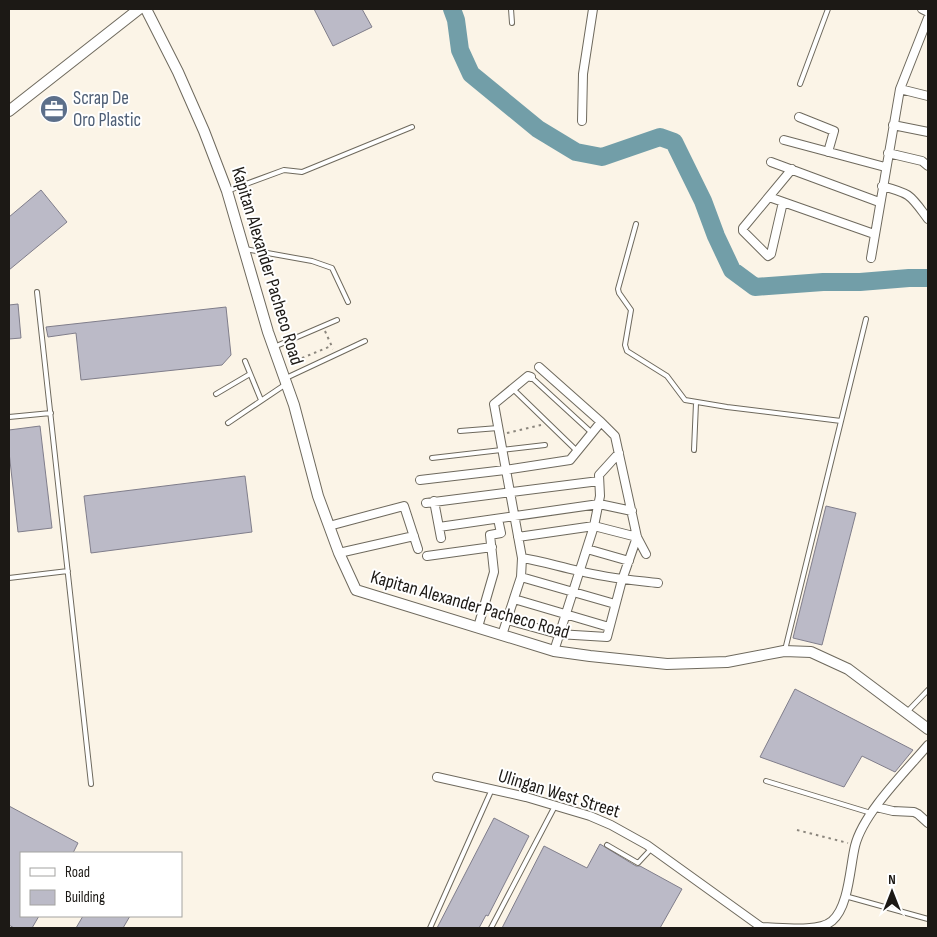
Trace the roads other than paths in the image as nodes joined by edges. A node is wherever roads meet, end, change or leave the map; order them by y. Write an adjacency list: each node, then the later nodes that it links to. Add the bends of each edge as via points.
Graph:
1 (139, 9): 13 (street)
2 (146, 9): 27 (street, Kapitan Alexander Pacheco Road, via 178,72)
3 (511, 9): 9 (lane)
4 (593, 9): 15 (street, via 583,74)
5 (828, 9): 10 (lane)
6 (922, 9): 7 (street)
7 (928, 12)
8 (928, 18): 11 (street)
9 (512, 22)
10 (800, 84)
11 (900, 89): 12 (street); 16 (street)
12 (928, 96)
13 (9, 111)
14 (800, 117): 20 (street, via 834,131)
15 (582, 121)
16 (892, 125): 18 (street); 21 (street)
17 (412, 127): 27 (lane, via 302,172 284,170)
18 (928, 132)
19 (784, 140): 20 (street)
20 (828, 152): 24 (street)
21 (888, 153): 23 (street, via 922,161); 24 (street)
22 (771, 162): 25 (street)
23 (928, 166)
24 (885, 167): 26 (street)
25 (792, 169): 28 (street); 30 (street)
26 (882, 186): 30 (street); 31 (street, via 910,196)
27 (227, 190): 34 (street, Kapitan Alexander Pacheco Road)
28 (769, 197): 29 (street); 29 (street, via 743,228 768,256)
29 (783, 202): 33 (street)
30 (879, 202): 33 (street)
31 (928, 220)
32 (636, 224): 50 (lane, via 618,289 631,310 625,348 667,376 685,400)
33 (874, 234): 35 (street)
34 (245, 249): 37 (lane, via 312,261 332,268); 41 (street, Kapitan Alexander Pacheco Road)
35 (870, 258)
36 (37, 292): 51 (lane)
37 (348, 302)
38 (866, 319): 53 (lane)
39 (337, 320): 41 (lane)
40 (365, 341): 46 (lane)
41 (274, 347): 46 (street, Kapitan Alexander Pacheco Road)
42 (245, 361): 44 (lane)
43 (539, 367): 55 (street)
44 (250, 374): 48 (lane); 49 (lane)
45 (531, 376): 47 (street); 58 (lane)
46 (285, 381): 49 (lane); 73 (street, Kapitan Alexander Pacheco Road)
47 (514, 389): 57 (street, via 494,404); 62 (lane)
48 (216, 394)
49 (261, 400): 54 (lane)
50 (696, 403): 53 (lane); 61 (lane)
51 (50, 413): 52 (lane); 88 (lane)
52 (9, 417)
53 (841, 421): 104 (lane)
54 (228, 422)
55 (601, 422): 58 (street); 63 (street, via 615,436)
56 (460, 431): 57 (lane)
57 (499, 432): 60 (street)
58 (592, 434): 62 (street)
59 (546, 446): 60 (lane)
60 (502, 450): 64 (lane); 65 (street)
61 (694, 450)
62 (578, 452): 65 (street, via 570,460)
63 (619, 453): 67 (street, via 599,475); 70 (street)
64 (432, 458)
65 (505, 470): 66 (street); 68 (street)
66 (420, 480)
67 (599, 480): 68 (street); 69 (street)
68 (510, 491): 71 (street); 75 (street, via 430,502)
69 (599, 504): 70 (street); 71 (street); 74 (street)
70 (632, 511): 79 (street)
71 (515, 516): 72 (street); 77 (street)
72 (498, 519): 75 (street); 80 (street, via 501,532 490,535)
73 (329, 526): 76 (street, via 407,506); 83 (street, Kapitan Alexander Pacheco Road)
74 (594, 526): 77 (street); 79 (street); 82 (street)
75 (439, 527): 78 (street)
76 (414, 536): 81 (street); 83 (street)
77 (518, 537): 86 (street)
78 (441, 538)
79 (637, 538): 84 (street); 87 (street)
80 (492, 547): 85 (street); 99 (street, via 494,572)
81 (418, 549)
82 (587, 549): 87 (street); 89 (street)
83 (339, 552): 99 (street, Kapitan Alexander Pacheco Road, via 356,590)
84 (646, 554)
85 (427, 556)
86 (522, 558): 89 (street); 90 (street)
87 (629, 561): 92 (street)
88 (68, 571): 91 (lane); 111 (lane)
89 (579, 571): 92 (street); 94 (street)
90 (521, 577): 94 (street); 95 (street)
91 (9, 578)
92 (622, 580): 93 (street); 96 (street)
93 (658, 582)
94 (572, 592): 96 (street); 97 (street)
95 (514, 599): 97 (street); 98 (street)
96 (615, 604): 100 (street)
97 (565, 614): 100 (street); 101 (street)
98 (508, 620): 101 (street); 102 (street)
99 (478, 627): 102 (street, Kapitan Alexander Pacheco Road)
100 (609, 627): 101 (street, via 607,637)
101 (558, 634): 103 (street)
102 (502, 635): 103 (street, Kapitan Alexander Pacheco Road)
103 (554, 651): 104 (street, Kapitan Alexander Pacheco Road, via 667,664 727,662)
104 (784, 651): 106 (street, Kapitan Alexander Pacheco Road, via 811,652 830,660 848,669)
105 (928, 690): 106 (lane)
106 (907, 712): 107 (street, Kapitan Alexander Pacheco Road)
107 (928, 729)
108 (928, 745): 114 (street)
109 (437, 776): 112 (street, Ulingan West Street)
110 (766, 781): 114 (lane)
111 (91, 784)
112 (492, 789): 113 (street, Ulingan West Street); 120 (lane)
113 (556, 806): 117 (street, Ulingan West Street, via 612,825); 121 (lane)
114 (874, 810): 115 (street, via 914,812); 118 (street, via 855,845)
115 (928, 823)
116 (607, 846): 117 (lane, via 638,863)
117 (652, 849): 122 (street, Ulingan West Street)
118 (845, 896): 119 (lane); 122 (street, via 838,913 827,924 809,928)
119 (928, 919)
120 (430, 928)
121 (491, 928)
122 (761, 928)

